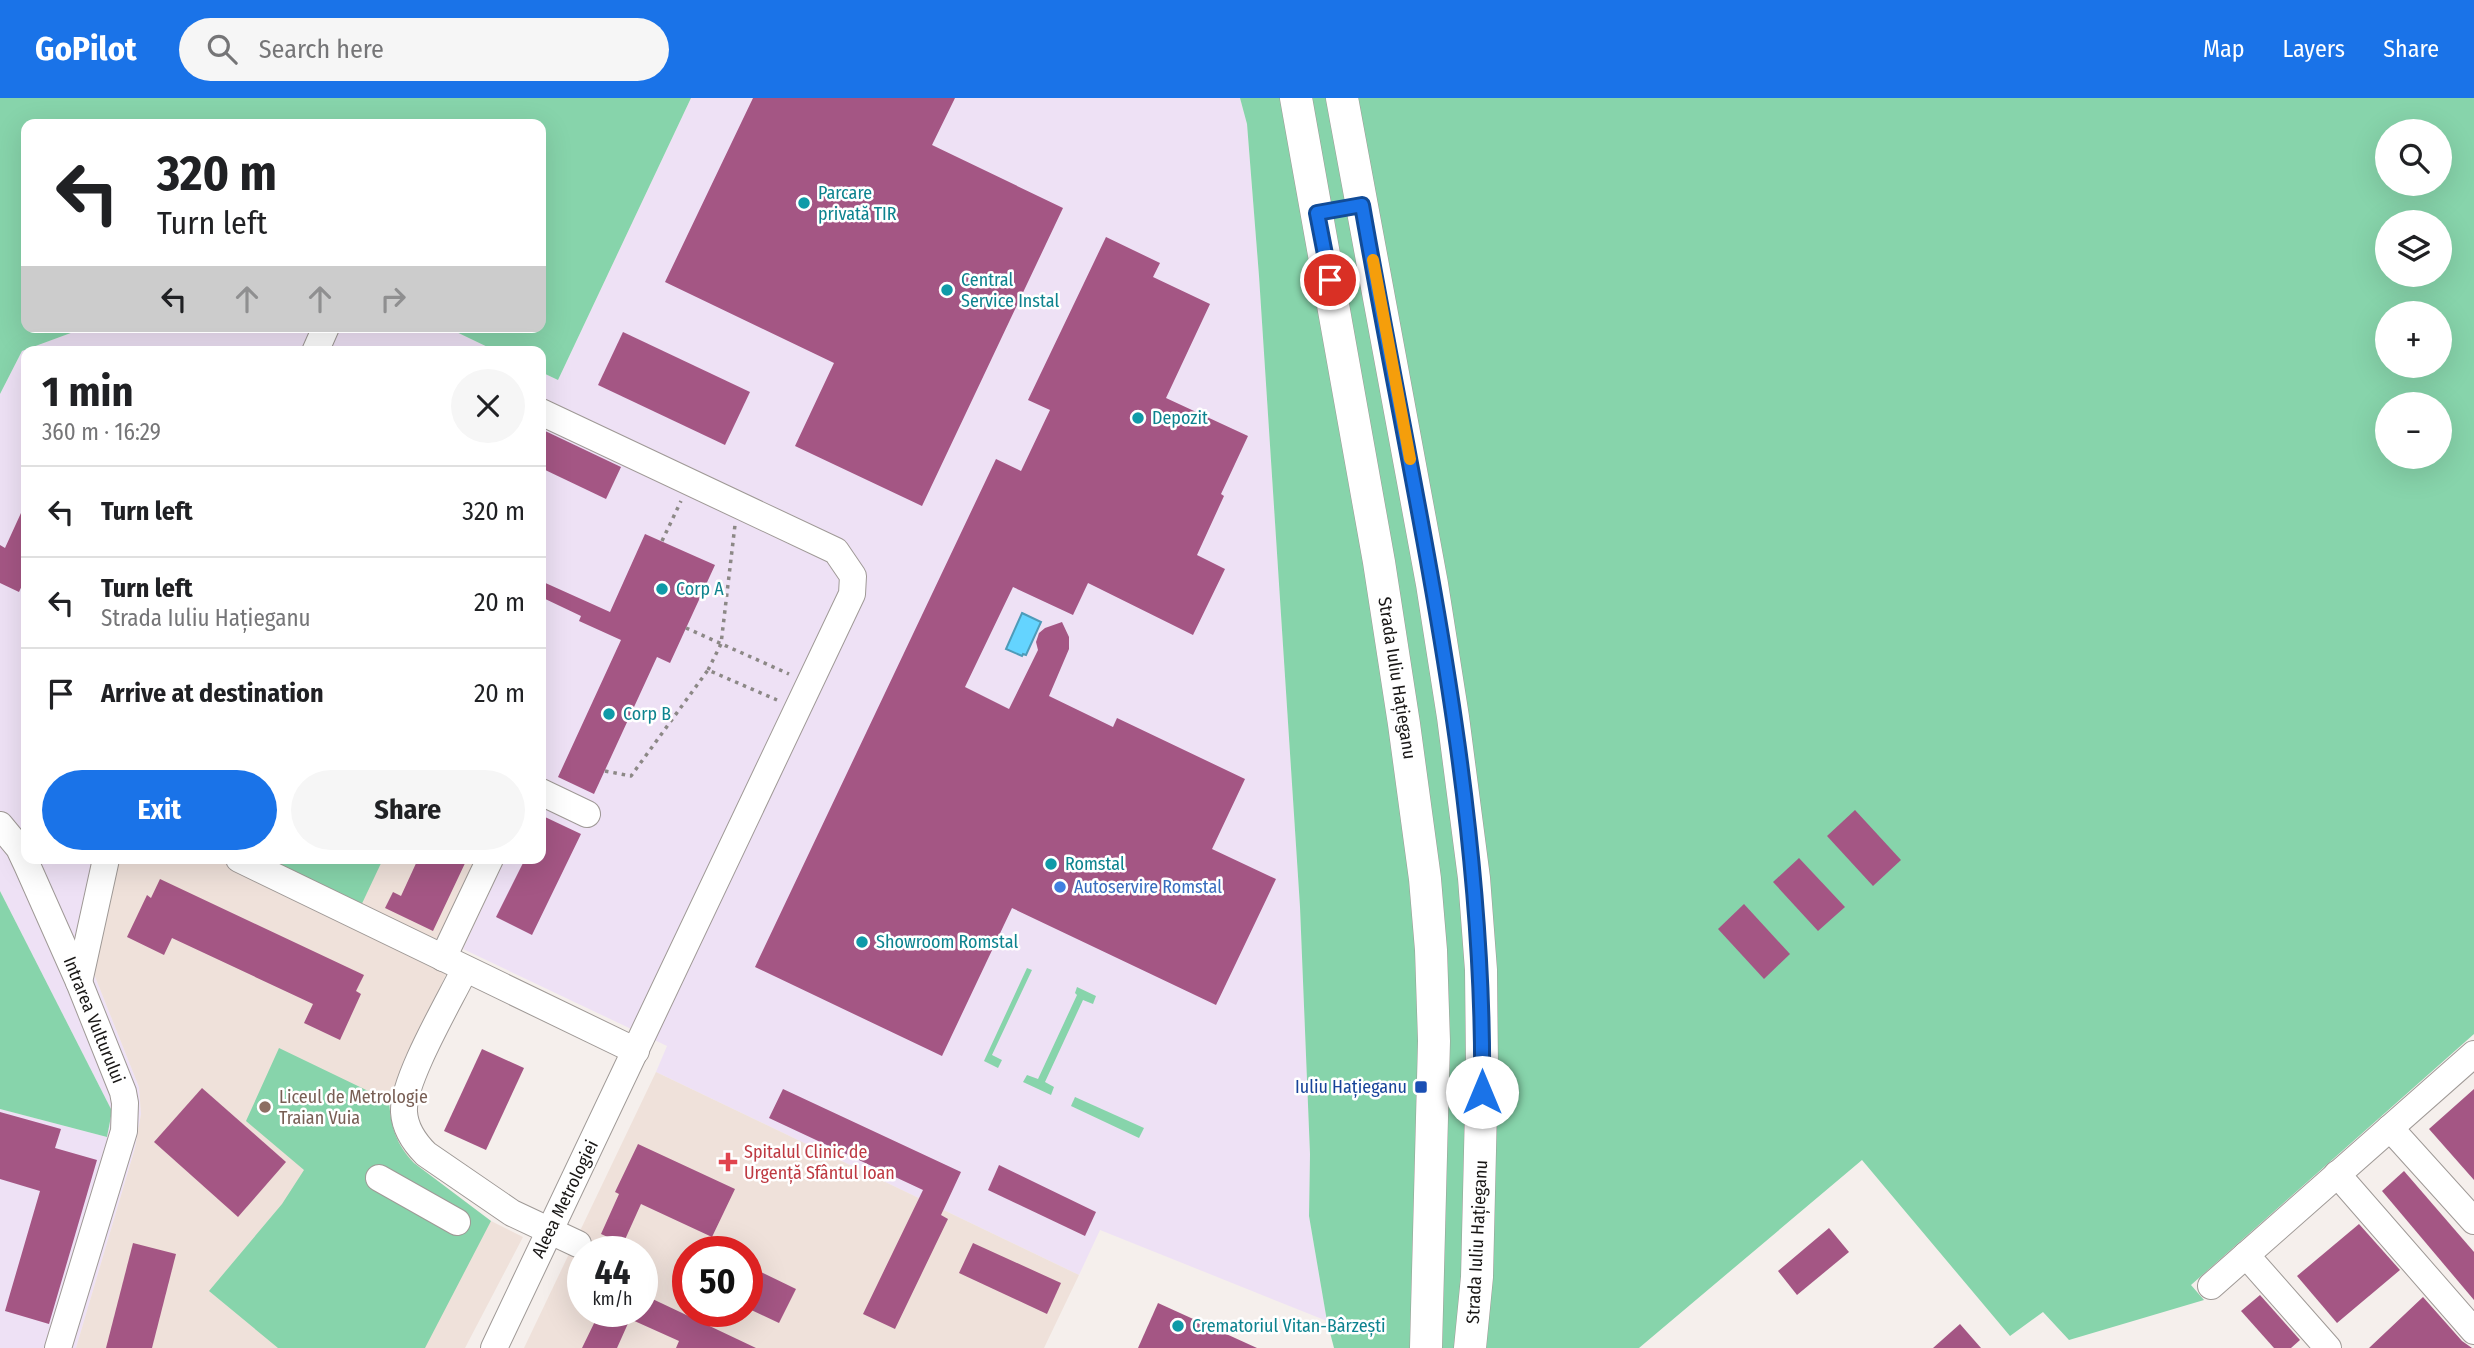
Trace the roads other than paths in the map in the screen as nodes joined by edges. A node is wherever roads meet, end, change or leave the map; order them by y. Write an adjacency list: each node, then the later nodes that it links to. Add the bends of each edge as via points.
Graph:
1 (1296, 98): 4 (main road, Strada Iuliu Hațieganu)
2 (1342, 98): 3 (main road, Strada Iuliu Hațieganu)
3 (1362, 205): 4 (main road); 27 (main road, Strada Iuliu Hațieganu, via 1430,571 1474,878 1482,1004)
4 (1317, 213): 26 (main road, Strada Iuliu Hațieganu, via 1394,652 1425,879 1434,1041)
5 (546, 414): 16 (street, Aleea Metrologiei, via 836,551 853,576 852,594)
6 (546, 794): 7 (street)
7 (587, 814)
8 (0, 825): 9 (street, Intrarea Vulturului)
9 (21, 852)
10 (26, 864): 15 (street, Intrarea Vulturului)
11 (105, 864): 15 (street)
12 (249, 864): 14 (street)
13 (488, 864): 14 (street)
14 (454, 963): 16 (street); 23 (street, via 410,1081 404,1110 407,1128 426,1154 512,1213)
15 (79, 982): 30 (street, Intrarea Vulturului, via 123,1092 125,1117)
16 (636, 1051): 23 (street, Aleea Metrologiei)
17 (2474, 1054): 18 (street)
18 (2390, 1128): 19 (street); 21 (street)
19 (2337, 1174): 25 (street); 29 (street)
20 (379, 1178): 22 (street)
21 (2474, 1221)
22 (457, 1222)
23 (550, 1231): 24 (street); 31 (street, Aleea Metrologiei)
24 (567, 1239)
25 (2246, 1255): 28 (street); 34 (street)
26 (1429, 1275): 27 (main road); 32 (main road, Strada Iuliu Hațieganu)
27 (1477, 1278): 33 (main road, Strada Iuliu Hațieganu)
28 (2211, 1286)
29 (2474, 1331)
30 (58, 1348)
31 (494, 1348)
32 (1426, 1348)
33 (1471, 1348)
34 (2328, 1348)

